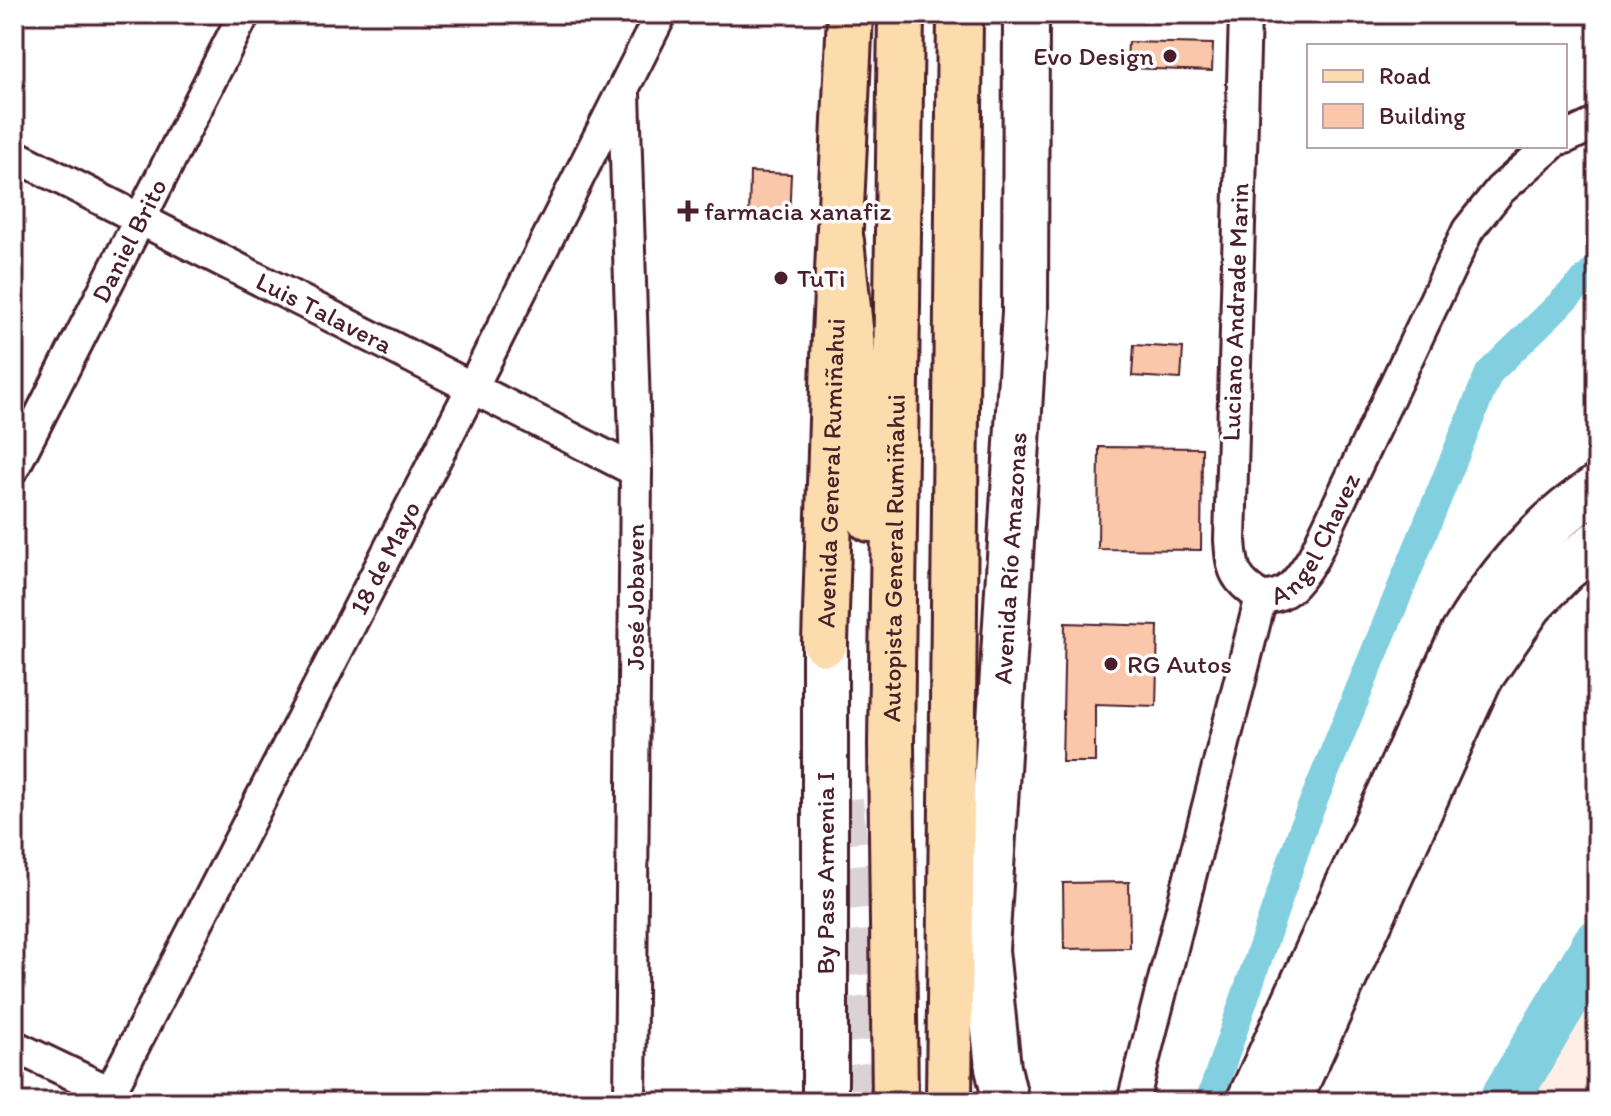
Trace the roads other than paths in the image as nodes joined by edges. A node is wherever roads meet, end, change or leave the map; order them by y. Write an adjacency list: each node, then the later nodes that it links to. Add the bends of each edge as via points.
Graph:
1 (244, 14): 13 (street, Daniel Brito)
2 (850, 14): 14 (main road, Avenida General Rumiñahui)
3 (901, 14): 22 (main road, Autopista General Rumiñahui)
4 (960, 14): 28 (main road)
5 (1026, 14): 29 (main road, Avenida Río Amazonas, via 1025,312 986,950)
6 (1245, 14): 20 (street, Luciano Andrade Marin, via 1230,540 1241,584)
7 (650, 18): 8 (street, 18 de Mayo)
8 (624, 91): 15 (street, 18 de Mayo); 17 (street, José Jobaven)
9 (1597, 123): 10 (street)
10 (1567, 137)
11 (1548, 148): 20 (street, Angel Chavez, via 1500,190 1468,230 1313,558 1291,589)
12 (14, 155): 13 (street, Luis Talavera)
13 (140, 219): 15 (street, Luis Talavera); 16 (street, Daniel Brito)
14 (841, 241): 21 (main road, Avenida General Rumiñahui); 22 (main road)
15 (472, 388): 17 (street, Luis Talavera); 24 (street, 18 de Mayo)
16 (14, 467)
17 (636, 471): 25 (street, José Jobaven)
18 (1597, 488): 31 (main road, via 1512,562 1462,636)
19 (1597, 543): 32 (main road, via 1530,605 1479,679)
20 (1261, 597): 30 (street, Angel Chavez)
21 (827, 661): 26 (main road, By Pass Armenia I)
22 (891, 744): 27 (main road, Autopista General Rumiñahui)
23 (14, 1046): 24 (street)
24 (108, 1097)
25 (630, 1102)
26 (825, 1102)
27 (895, 1102)
28 (949, 1102)
29 (1006, 1102)
30 (1133, 1102)
31 (1249, 1102)
32 (1288, 1102)

